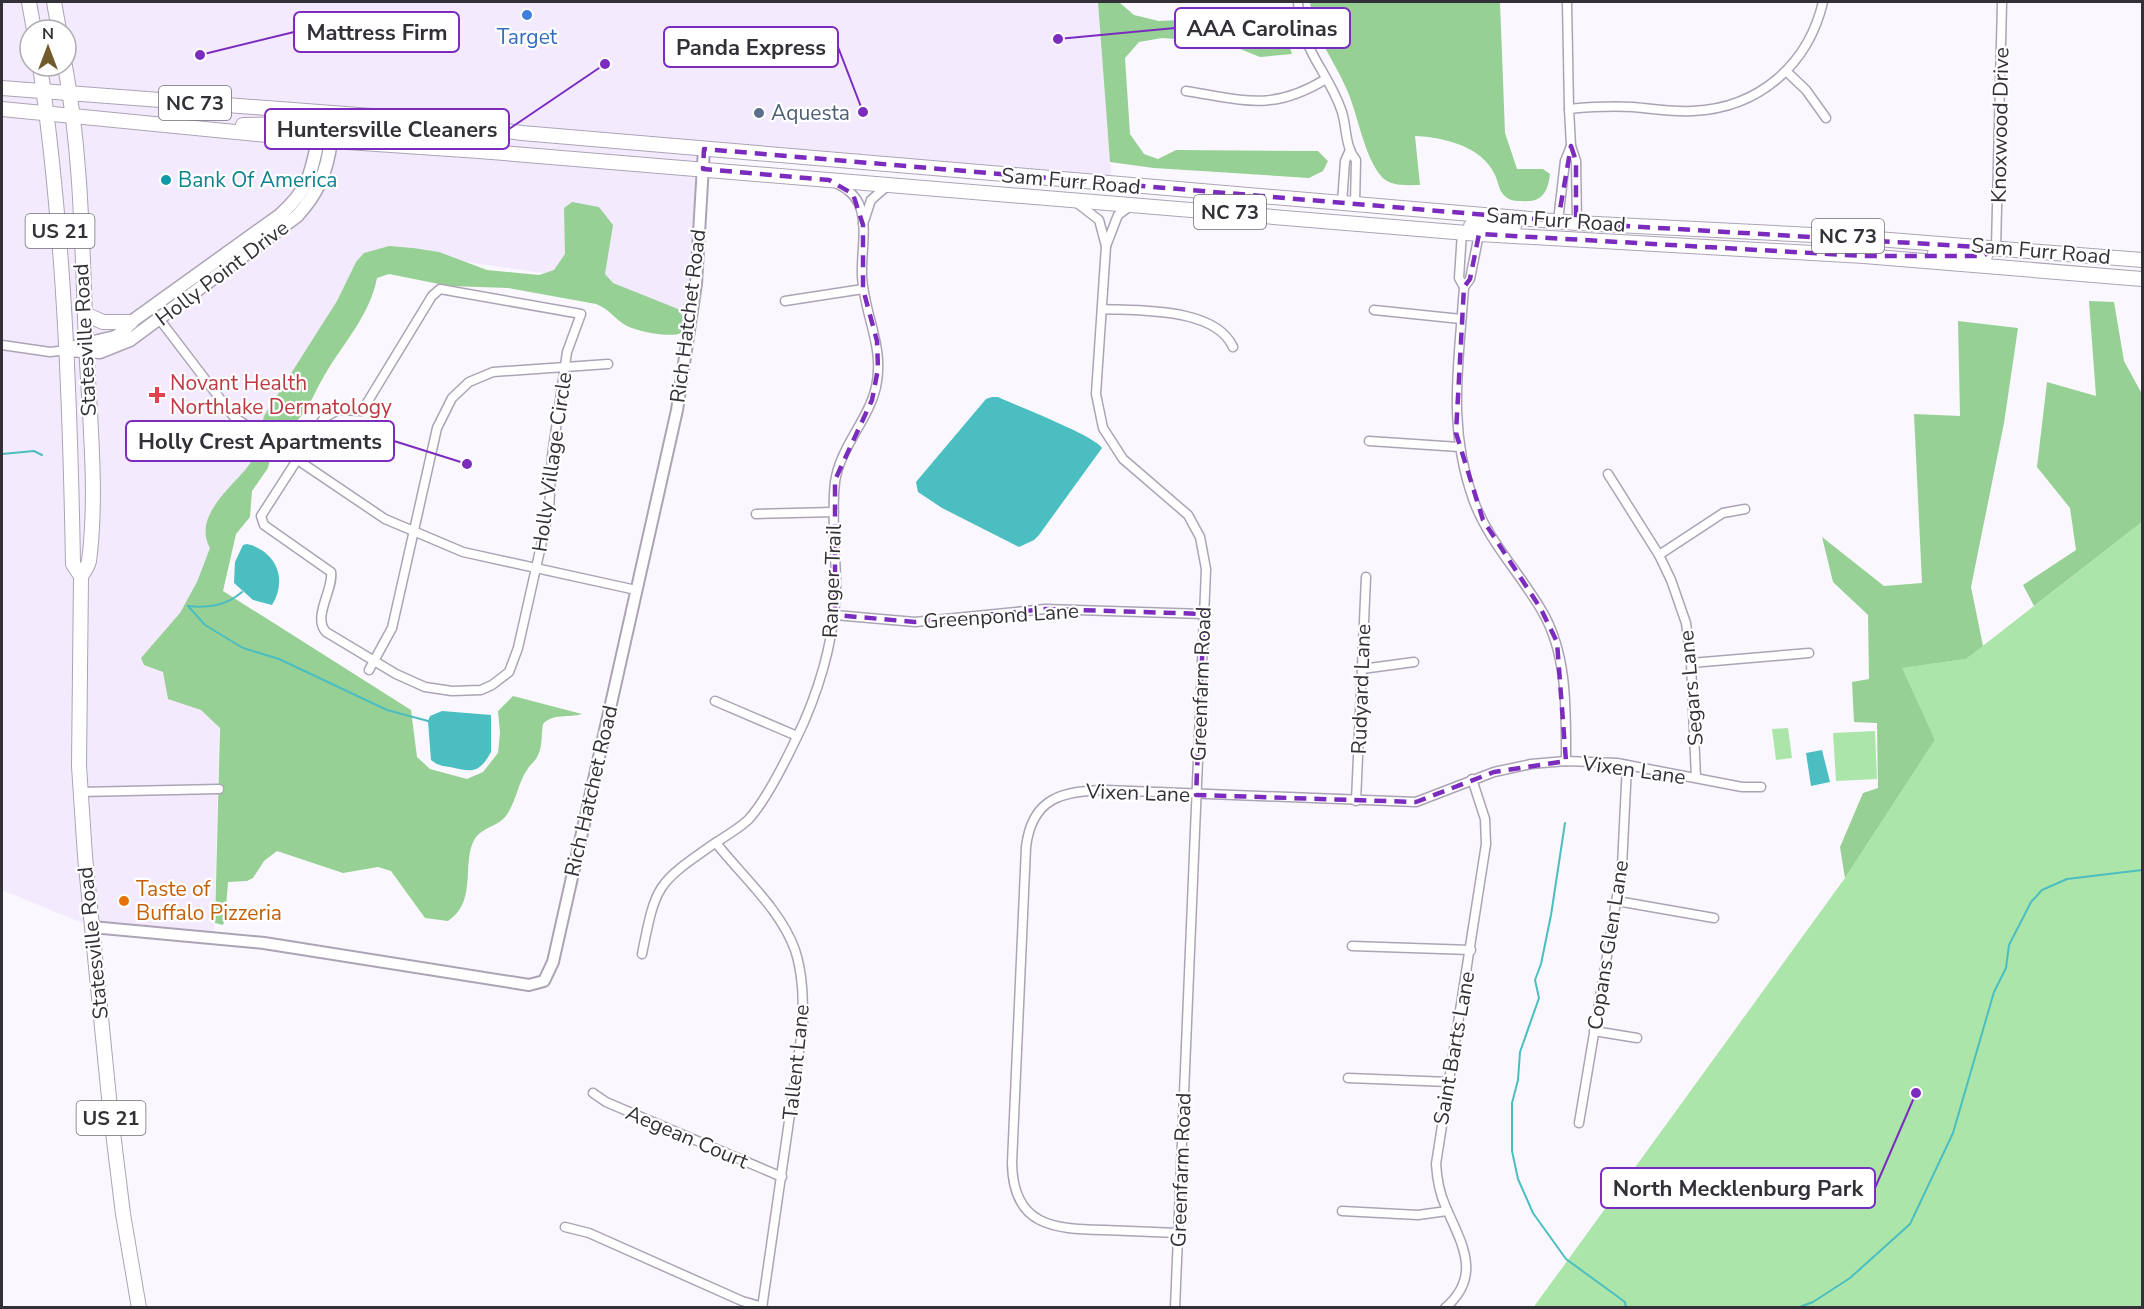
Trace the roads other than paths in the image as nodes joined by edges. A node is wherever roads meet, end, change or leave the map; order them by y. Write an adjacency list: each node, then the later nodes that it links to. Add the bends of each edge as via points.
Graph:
1 (29, 2): 7 (main road)
2 (54, 2): 8 (main road)
3 (1298, 2): 12 (street, via 1304,39)
4 (1567, 2): 18 (street)
5 (1823, 2): 9 (street, via 1813,32)
6 (2002, 2): 44 (street, Knoxwood Drive)
7 (32, 18)
8 (57, 18)
9 (1786, 72): 18 (street, via 1753,96 1717,109); 22 (street, via 1806,90)
10 (42, 78): 14 (main road, Statesville Road / US 21)
11 (67, 78): 16 (main road, Statesville Road / US 21)
12 (1326, 79): 15 (street, via 1276,102); 28 (street, via 1342,112)
13 (2, 88): 14 (main road, Sam Furr Road / NC 73)
14 (44, 91): 16 (main road, Sam Furr Road / NC 73); 19 (main road, Statesville Road / US 21)
15 (1186, 91)
16 (70, 93): 20 (main road, Sam Furr Road / NC 73); 21 (main road, Statesville Road / US 21)
17 (2, 109): 19 (main road, Sam Furr Road / NC 73)
18 (1569, 109): 26 (street)
19 (47, 113): 21 (main road, Sam Furr Road / NC 73); 60 (main road, Statesville Road / US 21)
20 (331, 113): 23 (main road, via 314,124); 24 (main road, Sam Furr Road / NC 73, via 411,118)
21 (73, 117): 23 (main road, Sam Furr Road / NC 73); 53 (main road, Statesville Road / US 21)
22 (1826, 118)
23 (171, 126): 25 (main road, Sam Furr Road / NC 73)
24 (483, 129): 25 (main road, via 421,137 340,132); 27 (main road, Sam Furr Road / NC 73)
25 (325, 140): 29 (main road, Sam Furr Road / NC 73); 43 (main road, Holly Point Drive, via 311,177 295,202); 55 (main road, Holly Point Drive, via 328,162 319,189 297,216)
26 (1571, 147): 36 (street, via 1565,161); 37 (street, via 1576,161)
27 (704, 149): 29 (street, Rich Hatchet Road); 33 (main road, Sam Furr Road / NC 73)
28 (1349, 152): 33 (street, via 1345,161); 33 (street, via 1356,160)
29 (703, 170): 30 (main road, Sam Furr Road / NC 73); 75 (street, Rich Hatchet Road, via 689,341)
30 (829, 180): 31 (main road, Sam Furr Road / NC 73); 38 (street, Ranger Trail, via 853,194)
31 (890, 184): 32 (main road, Sam Furr Road / NC 73); 38 (street, Ranger Trail, via 871,200)
32 (1069, 199): 34 (main road, Sam Furr Road / NC 73); 42 (street, Greenfarm Road, via 1099,220)
33 (1348, 203): 35 (main road, via 1347,210 1336,212); 36 (main road, Sam Furr Road / NC 73)
34 (1135, 204): 35 (main road, Sam Furr Road / NC 73); 42 (street, Greenfarm Road, via 1118,215)
35 (1190, 209): 40 (main road, Sam Furr Road / NC 73)
36 (1558, 221): 37 (main road, Sam Furr Road / NC 73)
37 (1577, 223): 39 (main road, Sam Furr Road / NC 73)
38 (863, 225): 49 (street, Ranger Trail)
39 (1642, 227): 40 (main road, via 1476,224); 44 (main road, Sam Furr Road / NC 73)
40 (1462, 232): 41 (main road, Sam Furr Road / NC 73); 48 (street, via 1459,278)
41 (1479, 234): 45 (main road, Sam Furr Road / NC 73); 48 (street, via 1470,279)
42 (1106, 246): 51 (street, Greenfarm Road)
43 (234, 247): 55 (main road, via 165,308); 56 (main road, Holly Point Drive)
44 (1996, 248): 45 (main road, via 1994,253 1983,256); 46 (main road, Sam Furr Road / NC 73)
45 (1864, 256): 47 (main road, Sam Furr Road / NC 73)
46 (2142, 260)
47 (2142, 279)
48 (1464, 287): 54 (street)
49 (863, 289): 50 (street); 68 (street, Ranger Trail, via 877,341 878,369 869,406 839,464)
50 (785, 301)
51 (1101, 309): 58 (street, via 1191,317 1221,331); 76 (street, Greenfarm Road, via 1096,394 1101,421 1123,459 1177,504 1194,524 1206,569)
52 (1374, 310): 54 (street)
53 (85, 314): 56 (main road, via 104,322); 59 (main road, Statesville Road / US 21)
54 (1461, 319): 64 (street, via 1455,400)
55 (160, 320): 59 (main road, Holly Point Drive, via 116,347); 65 (street, via 234,417)
56 (131, 322): 59 (main road, Holly Point Drive, via 115,337)
57 (2, 345): 60 (street, Holly Point Drive, via 50,352)
58 (1233, 347)
59 (86, 348): 60 (main road, Holly Point Drive); 73 (main road, Statesville Road / US 21, via 92,515 89,563)
60 (68, 350): 73 (main road, Statesville Road / US 21, via 73,564)
61 (608, 364): 62 (street)
62 (565, 367): 65 (street, Holly Village Circle, via 581,314 435,291 362,411 344,409 329,414); 70 (street, via 492,372 457,392 437,428); 72 (street, Holly Village Circle, via 552,456 549,510)
63 (1369, 441): 64 (street)
64 (1459, 447): 86 (street, via 1483,520 1541,609 1557,642 1562,664)
65 (295, 460): 70 (street, via 385,519); 79 (street, Holly Village Circle, via 262,511 261,521 327,567 332,576 322,628)
66 (1608, 474): 71 (street, Segars Lane)
67 (1745, 509): 71 (street, via 1723,513)
68 (834, 512): 69 (street); 77 (street, Ranger Trail)
69 (756, 514)
70 (414, 533): 72 (street, via 463,552); 79 (street, via 392,628)
71 (1659, 555): 81 (street, Segars Lane, via 1686,623)
72 (536, 568): 75 (street); 79 (street, Holly Village Circle, via 514,661 509,672 492,685 468,691 424,687)
73 (81, 576): 92 (main road, Statesville Road / US 21)
74 (1366, 577): 82 (street, Rudyard Lane)
75 (636, 590): 98 (street, Rich Hatchet Road, via 553,962 544,981 529,985 264,943)
76 (1204, 614): 77 (street, Greenpond Lane, via 1044,609 915,622); 93 (street, Greenfarm Road)
77 (835, 615): 85 (street, Ranger Trail, via 824,670)
78 (1809, 653): 81 (street)
79 (374, 661): 83 (street)
80 (1414, 662): 82 (street)
81 (1691, 663): 88 (street, Segars Lane)
82 (1362, 669): 94 (street, Rudyard Lane)
83 (369, 670)
84 (715, 701): 85 (street)
85 (797, 736): 95 (street, Ranger Trail, via 753,814)
86 (1566, 761): 87 (street, Vixen Lane); 89 (street, Vixen Lane, via 1509,768)
87 (1627, 765): 88 (street, Vixen Lane); 96 (street, Copans Glen Lane)
88 (1696, 778): 90 (street, Vixen Lane)
89 (1472, 779): 94 (street, Vixen Lane, via 1416,802); 100 (street, Saint Barts Lane, via 1487,830)
90 (1761, 787)
91 (219, 789): 92 (street)
92 (80, 792): 98 (main road, Statesville Road / US 21)
93 (1196, 795): 94 (street, Vixen Lane); 112 (street, Greenfarm Road); 112 (street, Vixen Lane, via 1078,791 1054,798 1030,824 1012,1163 1019,1200 1048,1226)
94 (1356, 801)
95 (716, 843): 101 (street, Ranger Trail, via 662,882 651,909); 108 (street, Tallent Lane, via 773,912 790,939 801,974 803,1024)
96 (1617, 901): 97 (street); 102 (street, Copans Glen Lane)
97 (1714, 918)
98 (92, 927): 114 (main road, Statesville Road / US 21, via 112,1131)
99 (1352, 946): 100 (street)
100 (1471, 950): 105 (street, Saint Barts Lane)
101 (642, 954)
102 (1594, 1031): 103 (street); 107 (street, Copans Glen Lane)
103 (1636, 1038)
104 (1348, 1078): 105 (street)
105 (1449, 1082): 110 (street, Saint Barts Lane, via 1436,1164 1439,1189)
106 (593, 1093): 108 (street, Aegean Court)
107 (1579, 1123)
108 (782, 1177): 113 (street, Tallent Lane)
109 (1342, 1211): 110 (street, via 1419,1215)
110 (1448, 1211): 116 (street, Saint Barts Lane, via 1464,1245 1466,1262 1460,1292)
111 (565, 1227): 113 (street, via 589,1233)
112 (1178, 1233): 115 (street, Greenfarm Road)
113 (763, 1307)
114 (139, 1308)
115 (1175, 1308)
116 (1445, 1308)

